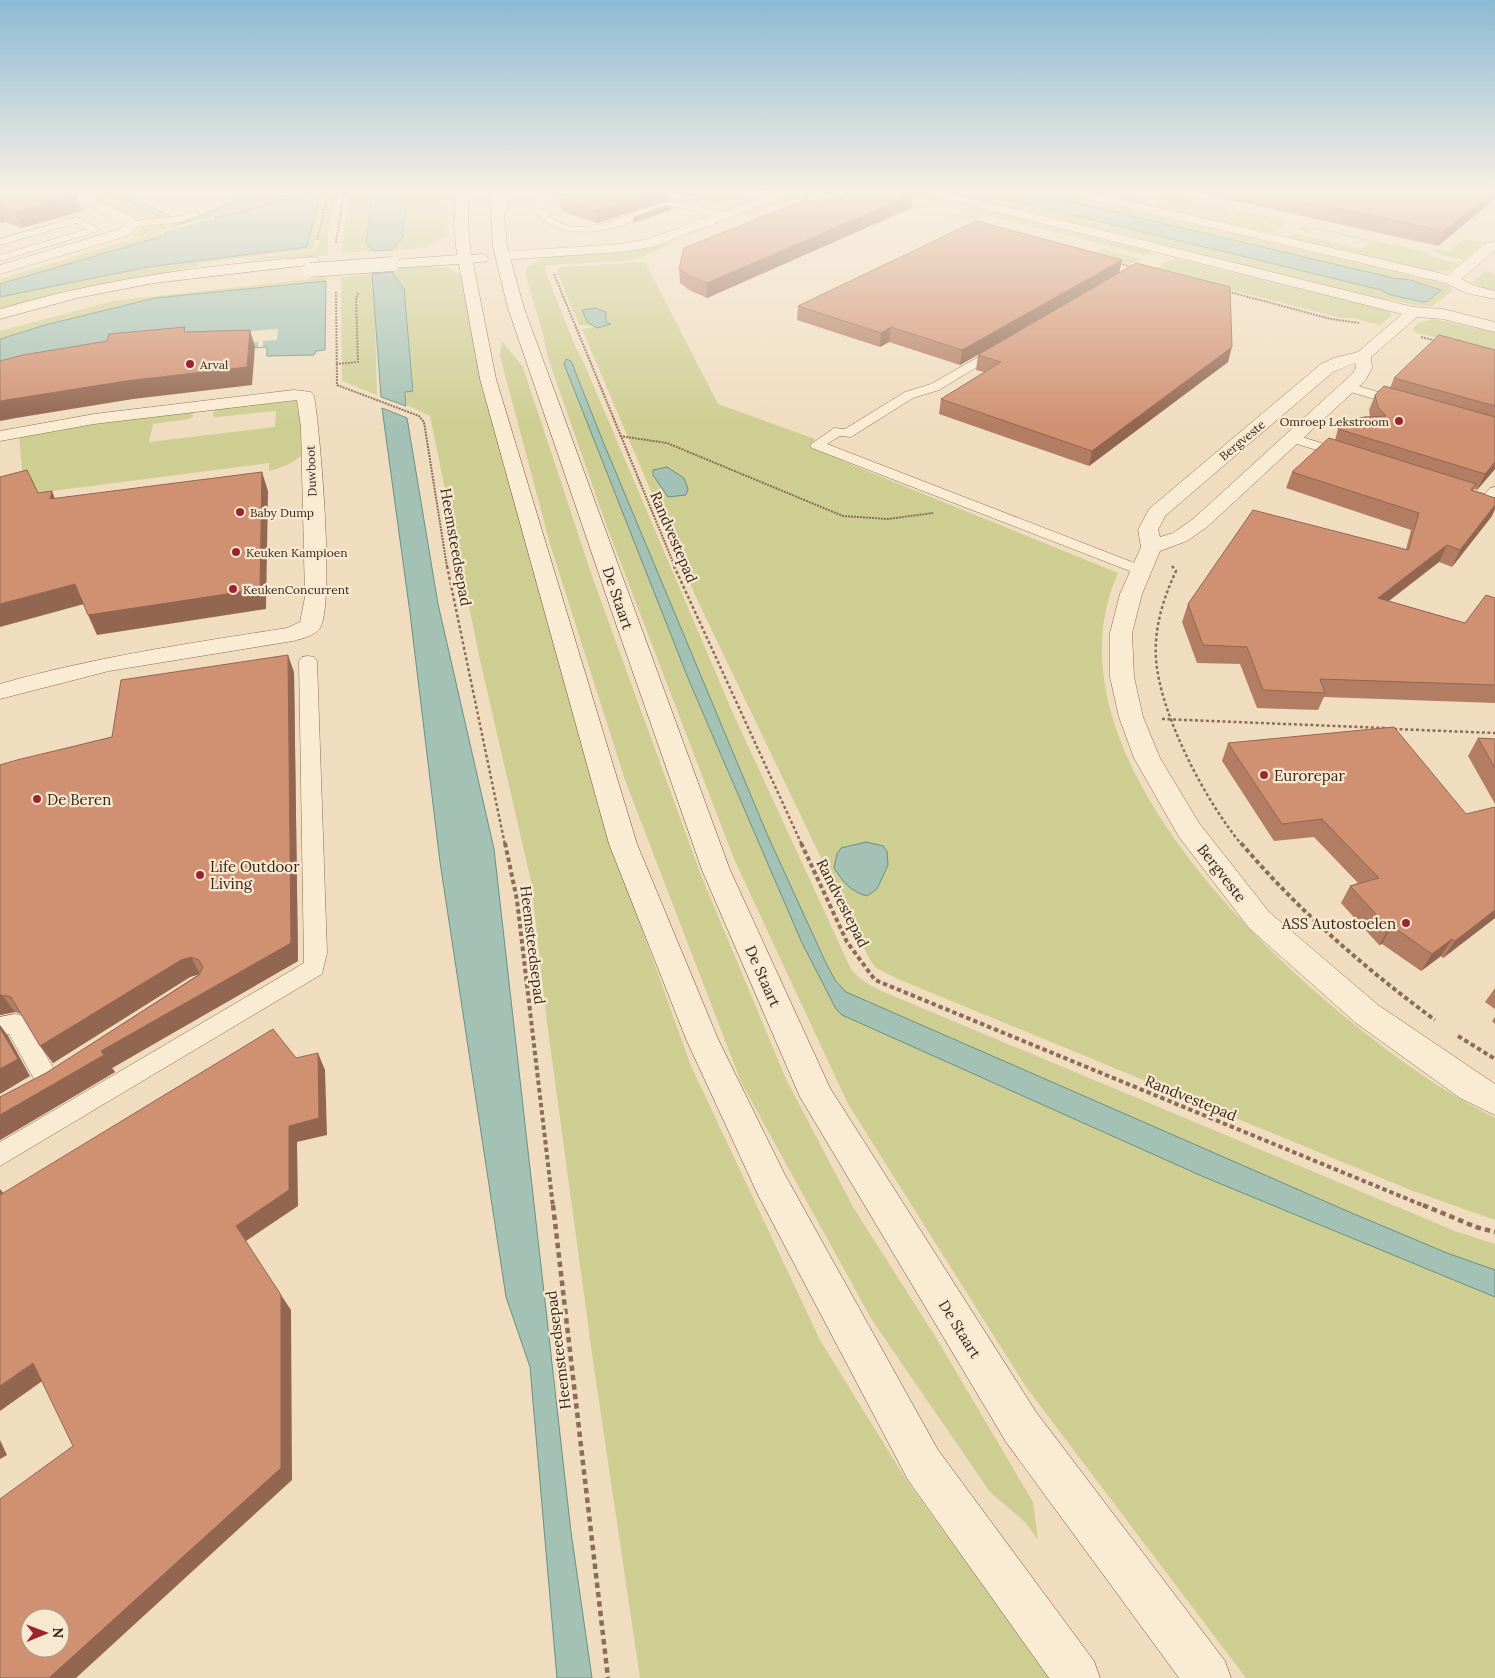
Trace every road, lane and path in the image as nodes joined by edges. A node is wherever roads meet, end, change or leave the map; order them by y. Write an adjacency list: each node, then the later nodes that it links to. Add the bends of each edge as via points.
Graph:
1 (233, 268): 16 (street, via 133,282)
2 (289, 268): 18 (street, via 134,292)
3 (467, 268): 49 (street, via 488,379 623,844 702,1040 771,1184 923,1465)
4 (505, 268): 50 (street, De Staart, via 516,308 716,870 817,1097 1021,1427)
5 (552, 268): 28 (path, Randvestepad)
6 (1238, 268): 15 (street)
7 (1401, 268): 9 (street)
8 (1463, 268): 9 (street)
9 (1451, 280): 13 (street)
10 (336, 285): 24 (path, Heemsteedsepad)
11 (361, 288): 24 (path, via 356,298 358,362)
12 (1218, 289): 20 (path, via 1331,319)
13 (1470, 290): 14 (street); 17 (street)
14 (1495, 296)
15 (1413, 312): 17 (street); 20 (street, Bergveste)
16 (0, 314)
17 (1443, 314): 19 (street)
18 (0, 327)
19 (1495, 327)
20 (1394, 330): 22 (path); 23 (street, Bergveste)
21 (1011, 342): 34 (lane, via 935,387 909,395 817,445)
22 (1441, 342)
23 (1362, 356): 25 (street, via 1364,368); 34 (street, Bergveste, via 1327,368 1156,513 1148,530)
24 (336, 364): 48 (path, Heemsteedsepad, via 338,385 419,416 424,422 446,560 517,900)
25 (1348, 387): 26 (lane); 29 (street)
26 (1412, 406)
27 (0, 436): 36 (street, Duwboot, via 112,416 294,394 305,396 310,427 316,597 310,626 293,634 164,654 41,679)
28 (620, 436): 33 (path, via 667,443 843,516 887,520); 47 (path, Randvestepad, via 686,594 847,942 875,980 1476,1227)
29 (1292, 438): 30 (lane); 34 (street, via 1200,523)
30 (1358, 458)
31 (1451, 488): 32 (lane, via 1488,500)
32 (1495, 491)
33 (936, 513)
34 (1146, 558): 37 (street, Bergveste, via 1131,594 1121,633 1122,677); 38 (path, via 1176,571 1160,610 1157,632 1157,665)
35 (308, 661): 46 (lane, via 314,968)
36 (0, 692)
37 (1131, 717): 38 (path); 45 (street, Bergveste, via 1147,758 1189,830 1259,920 1367,1014)
38 (1170, 719): 39 (path); 40 (path, via 1195,774 1252,856 1341,946 1401,996)
39 (1495, 733)
40 (1439, 1022)
41 (0, 1026): 44 (lane, via 15,1023)
42 (1454, 1033): 43 (path)
43 (1495, 1059)
44 (49, 1080)
45 (1495, 1101)
46 (0, 1155)
47 (1495, 1232)
48 (608, 1678)
49 (1077, 1678)
50 (1208, 1678)

